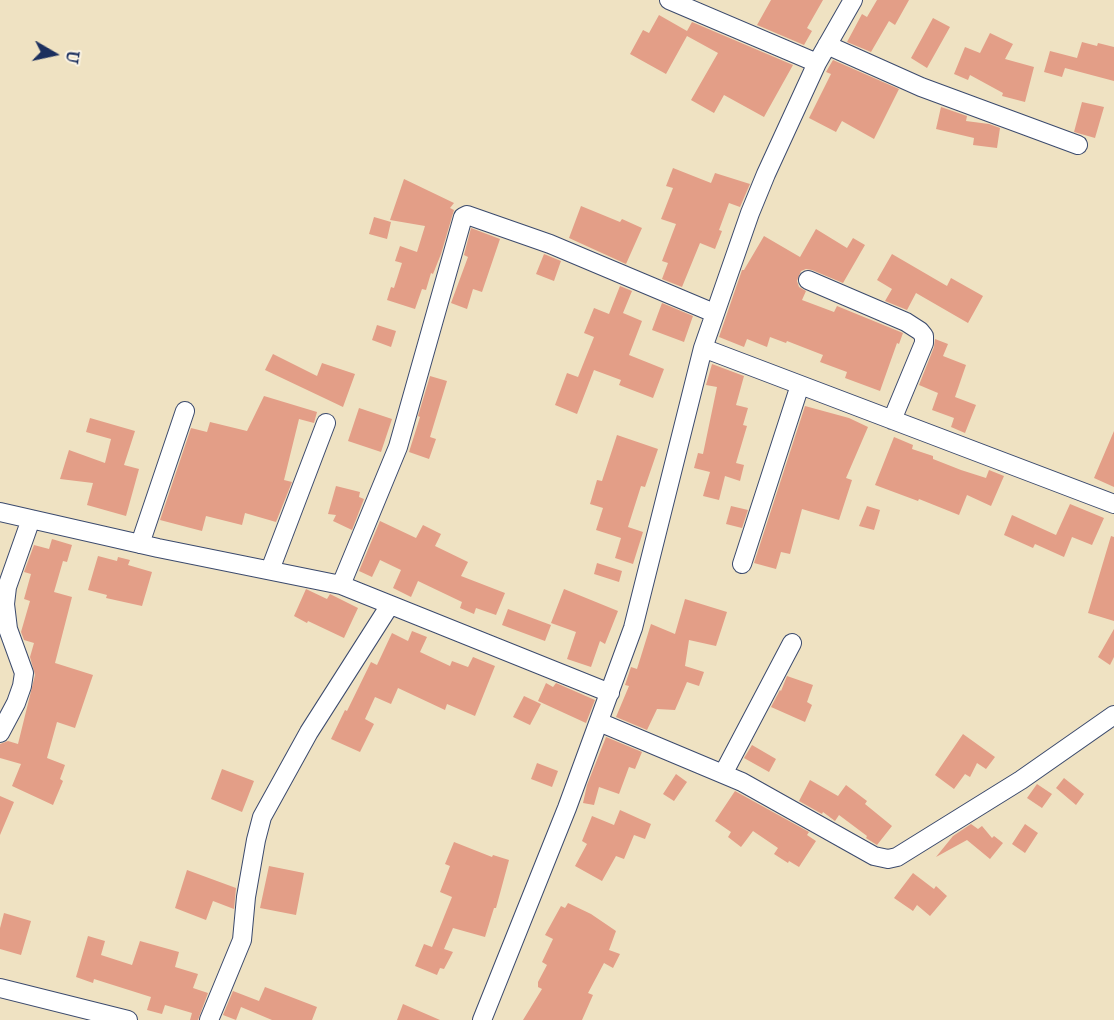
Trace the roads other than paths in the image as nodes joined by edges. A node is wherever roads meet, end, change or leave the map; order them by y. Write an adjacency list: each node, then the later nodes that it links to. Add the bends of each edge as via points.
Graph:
1 (669, 0): 4 (street)
2 (853, 0): 3 (street)
3 (827, 45): 4 (street); 5 (street, via 921,87)
4 (817, 63): 7 (street, via 750,213)
5 (1078, 145)
6 (808, 280): 11 (street, via 906,322 924,336)
7 (714, 314): 8 (street); 19 (street, via 550,244 467,215 462,217 398,447)
8 (703, 348): 9 (street); 22 (street, via 633,628)
9 (800, 385): 11 (street); 17 (street)
10 (185, 411): 16 (street)
11 (892, 420): 13 (street)
12 (326, 423): 18 (street)
13 (1114, 504)
14 (0, 512): 15 (street)
15 (31, 519): 16 (street); 25 (street, via 5,604 8,629 24,673 16,703)
16 (140, 544): 18 (street)
17 (742, 564)
18 (270, 570): 19 (street)
19 (341, 585): 20 (street)
20 (390, 605): 22 (street); 29 (street, via 309,732 262,817 242,940)
21 (792, 643): 26 (street)
22 (610, 693): 24 (street)
23 (1114, 715): 26 (street, via 1012,787 888,859 873,856)
24 (598, 722): 26 (street); 30 (street)
25 (0, 733)
26 (723, 774)
27 (0, 988): 28 (street)
28 (128, 1020)
29 (209, 1020)
30 (482, 1020)

